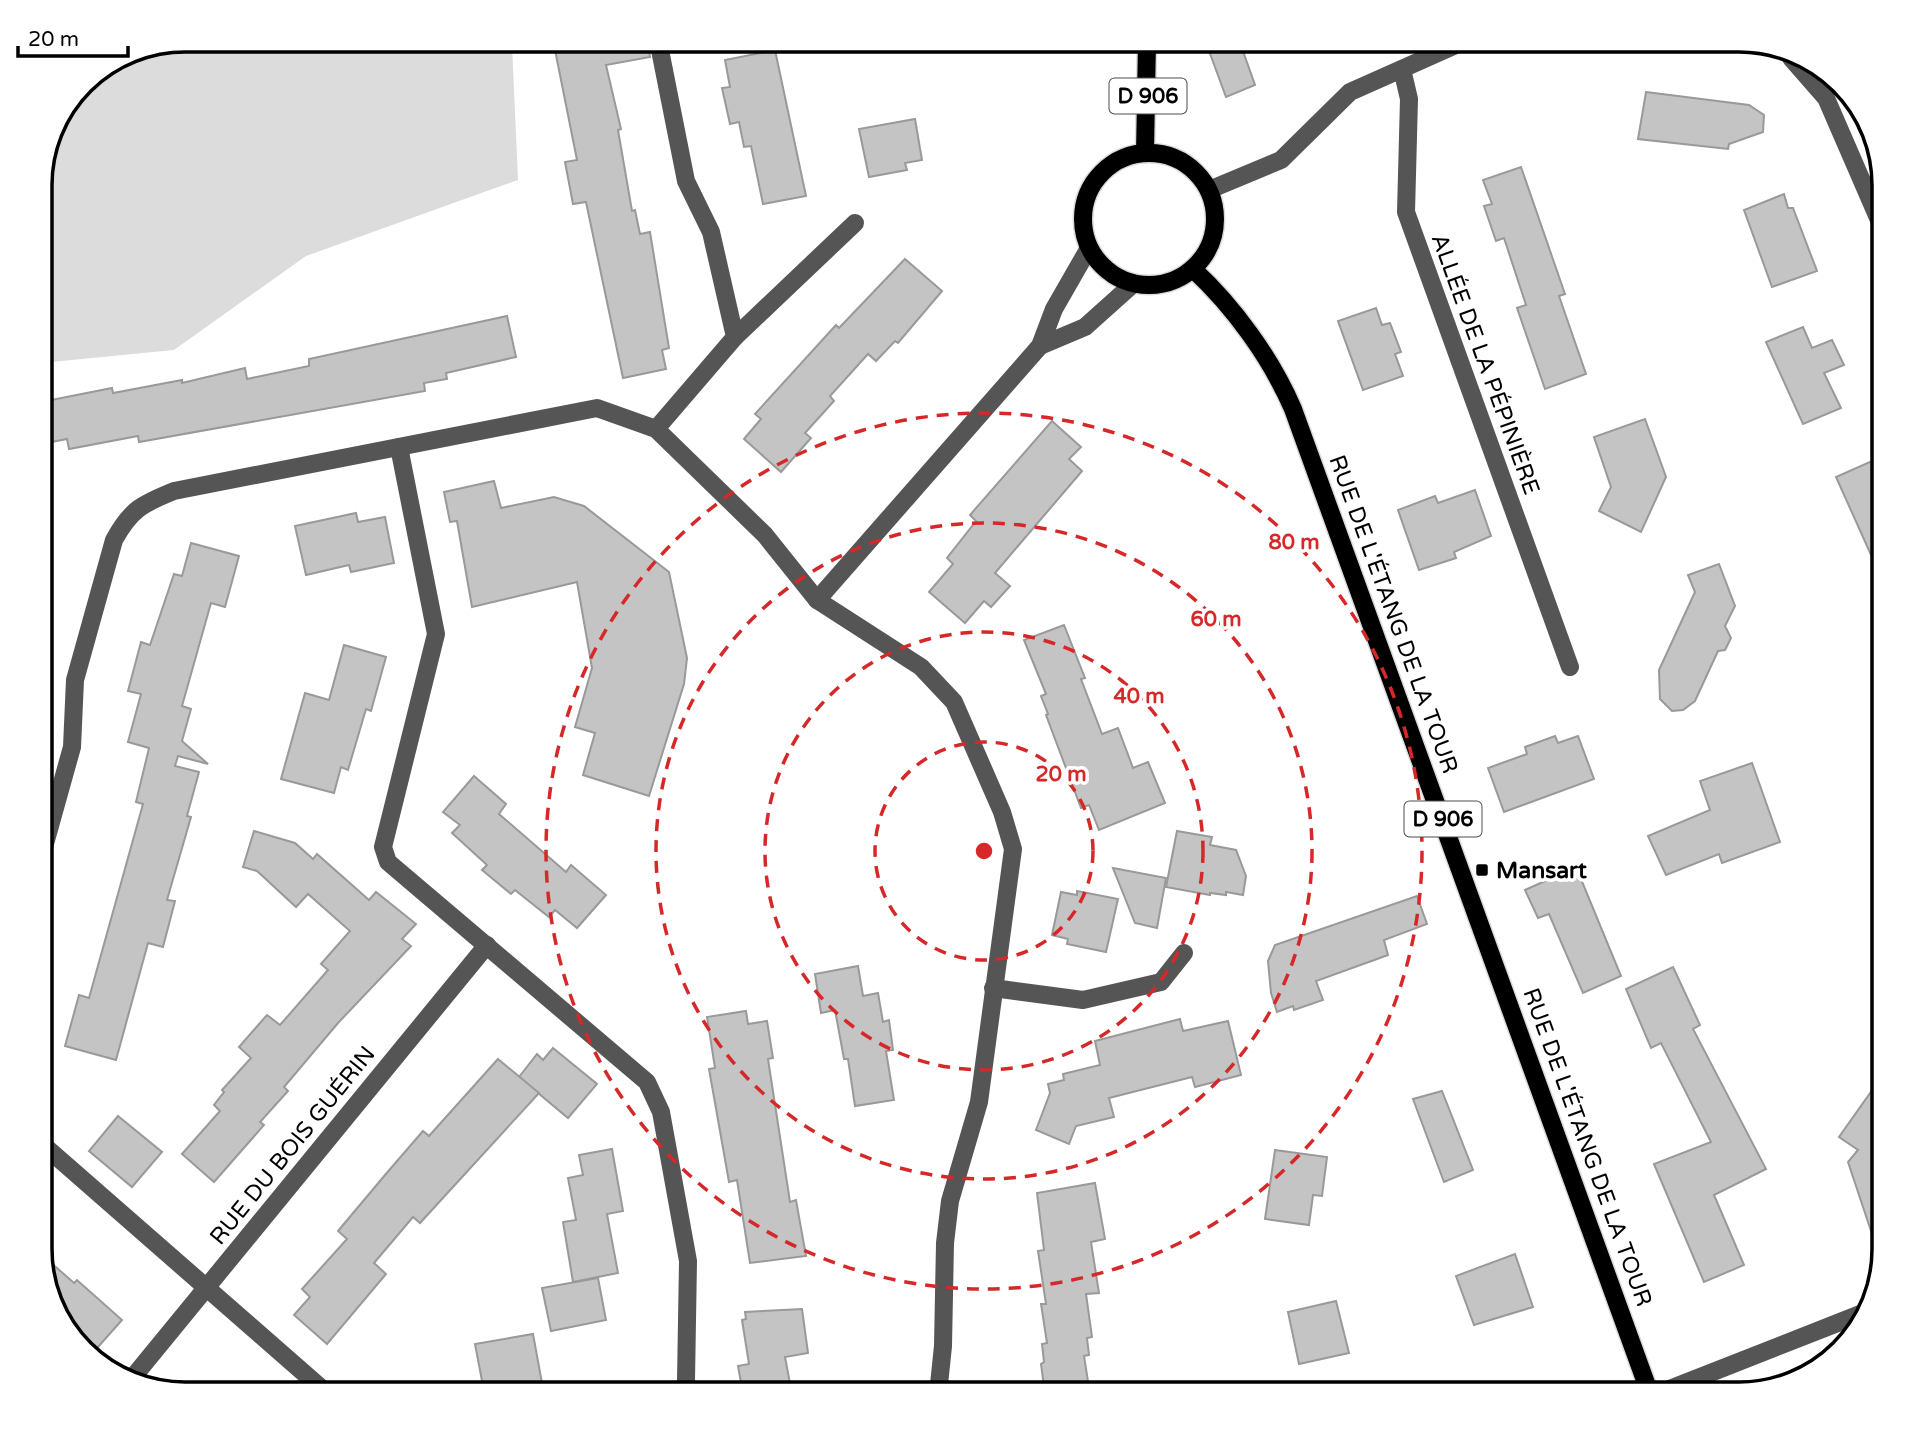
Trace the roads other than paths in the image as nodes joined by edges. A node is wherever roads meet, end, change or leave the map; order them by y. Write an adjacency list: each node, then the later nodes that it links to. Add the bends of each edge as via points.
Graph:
1 (1147, 52): 6 (main road, D 906)
2 (1440, 52): 5 (street)
3 (661, 53): 13 (street, via 686,181 711,232)
4 (1798, 66): 8 (street, via 1826,98)
5 (1402, 69): 7 (street, via 1350,92 1281,160); 18 (street, ALLÉE DE LA PÉPINIÈRE, via 1409,99 1406,212)
6 (1145, 153): 7 (main road, via 1164,154 1182,162); 10 (main road, via 1115,163 1092,186 1084,206 1083,227)
7 (1209, 190): 11 (main road, via 1215,210 1214,232 1207,252)
8 (1872, 204)
9 (855, 223): 13 (street)
10 (1090, 248): 12 (main road, via 1107,271); 14 (street, via 1054,309)
11 (1193, 269): 12 (main road, via 1175,280); 30 (main road, RUE DE L'ÉTANG DE LA TOUR / D 906, via 1260,349 1293,409)
12 (1133, 284): 14 (street, via 1085,327)
13 (734, 337): 15 (street)
14 (1040, 346): 17 (street)
15 (656, 429): 16 (street, via 597,408); 17 (street, via 765,535)
16 (399, 447): 19 (street, via 174,491 139,505 125,519 114,540 75,680 72,747); 20 (street, via 436,634 383,847 388,862)
17 (817, 600): 22 (street, via 921,667 954,702 1002,812 1013,849)
18 (1570, 667)
19 (53, 815)
20 (487, 945): 24 (street, RUE DU BOIS GUÉRIN); 28 (street, via 646,1082 661,1112 688,1261)
21 (1184, 953): 22 (street, via 1161,982 1083,1000)
22 (993, 988): 29 (street, via 979,1102 950,1202 944,1244)
23 (53, 1153): 24 (street)
24 (207, 1288): 26 (street, RUE DU BOIS GUÉRIN); 27 (street)
25 (1854, 1317): 31 (street)
26 (137, 1372)
27 (314, 1382)
28 (686, 1382)
29 (939, 1382)
30 (1646, 1382)
31 (1688, 1382)

